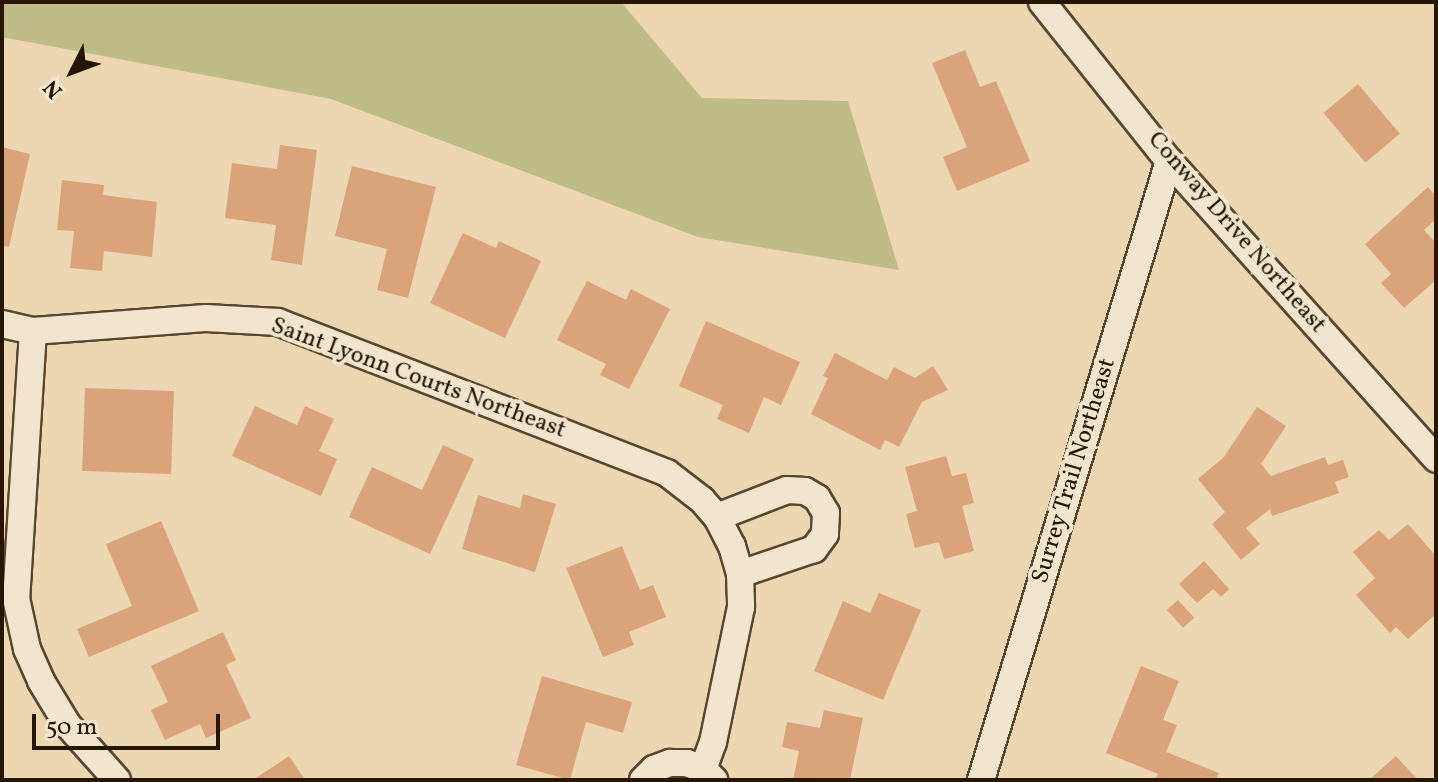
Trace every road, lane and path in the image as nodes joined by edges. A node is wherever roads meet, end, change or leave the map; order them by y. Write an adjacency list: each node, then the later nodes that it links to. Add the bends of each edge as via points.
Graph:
1 (1042, 2): 2 (street, Conway Drive Northeast)
2 (1169, 161): 5 (street, Conway Drive Northeast); 11 (street, Surrey Trail Northeast)
3 (2, 324): 4 (street, Saint Lyonn Courts Northeast)
4 (33, 331): 6 (street, Saint Lyonn Courts Northeast, via 206,318 278,322 667,473); 9 (street, via 16,598 27,649 41,681 67,724)
5 (1436, 459)
6 (717, 517): 7 (street, Saint Lyonn Courts Northeast); 7 (street, via 787,490 817,498 826,513 825,534 814,549)
7 (740, 574): 8 (street, Saint Lyonn Courts Northeast, via 741,607)
8 (709, 775): 10 (street, Saint Lyonn Courts Northeast, via 687,763 670,763)
9 (117, 780)
10 (643, 780)
11 (981, 780)

